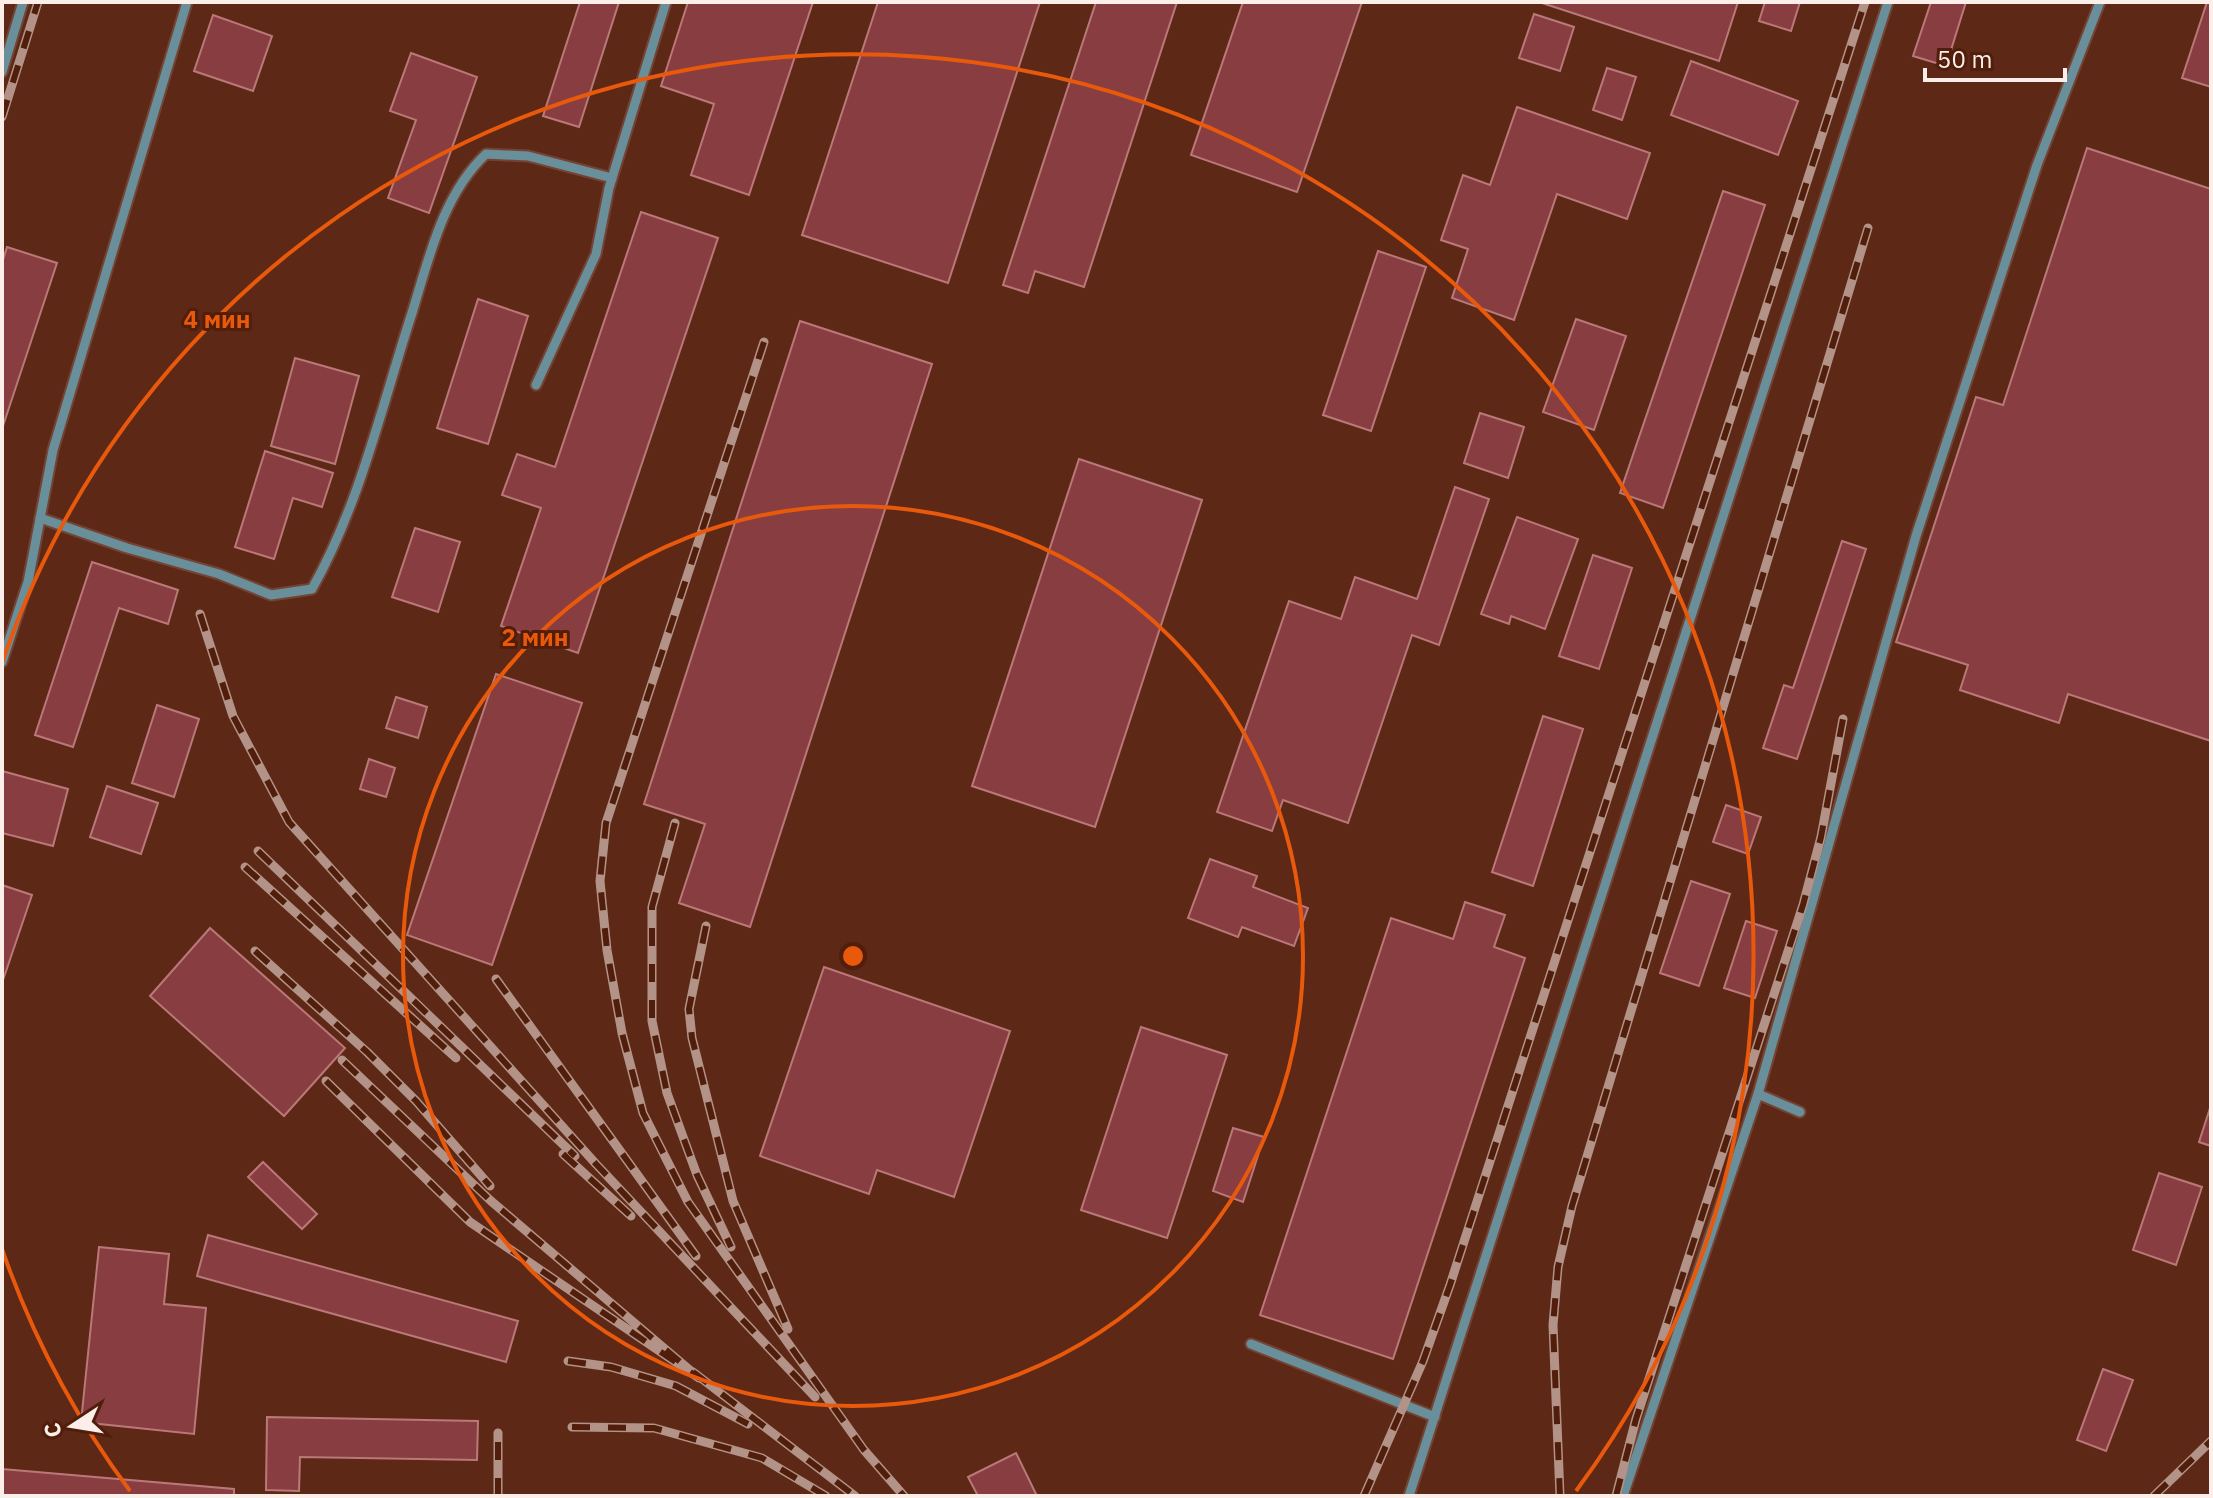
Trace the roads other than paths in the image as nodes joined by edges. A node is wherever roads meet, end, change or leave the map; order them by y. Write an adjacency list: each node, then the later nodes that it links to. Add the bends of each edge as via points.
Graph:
1 (23, 2): 6 (lane)
2 (187, 2): 9 (lane, via 53,450)
3 (666, 2): 7 (lane)
4 (1888, 2): 14 (lane)
5 (2100, 2): 11 (lane, via 2037,165 1916,536)
6 (2, 72)
7 (612, 178): 8 (lane, via 596,254); 9 (lane, via 528,156 486,154 468,171 439,228 339,540 312,589 271,595)
8 (536, 385)
9 (40, 518): 10 (lane, via 28,582)
10 (2, 662)
11 (1758, 1094): 12 (lane); 16 (lane)
12 (1800, 1112)
13 (1251, 1344): 14 (lane)
14 (1435, 1417): 15 (lane)
15 (1409, 1496)
16 (1623, 1496)

